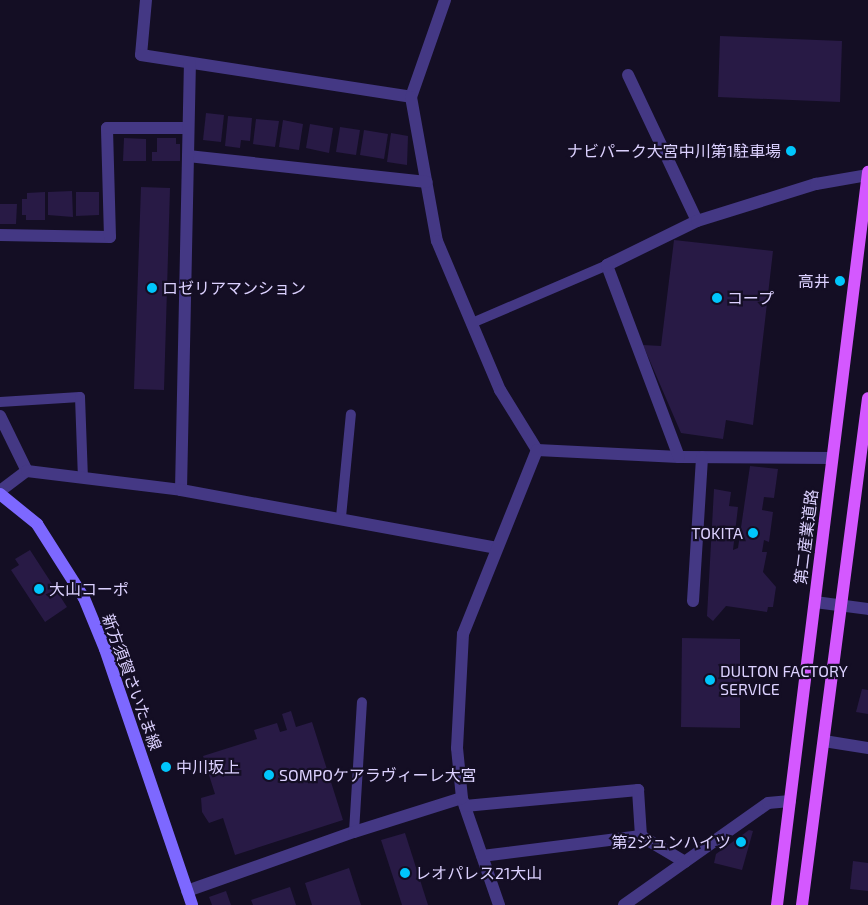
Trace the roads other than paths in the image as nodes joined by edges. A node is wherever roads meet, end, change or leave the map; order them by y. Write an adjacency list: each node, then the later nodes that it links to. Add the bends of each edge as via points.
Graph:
1 (146, 0): 3 (street, via 141,55)
2 (445, 0): 5 (street)
3 (190, 63): 5 (street); 6 (street)
4 (628, 75): 10 (street)
5 (411, 97): 9 (street)
6 (188, 128): 7 (street); 11 (street, via 107,128 110,237)
7 (188, 156): 9 (street); 24 (street)
8 (868, 174): 10 (street, via 816,184); 21 (main road, 第二産業道路)
9 (427, 182): 13 (street, via 437,240)
10 (697, 221): 12 (street)
11 (0, 235)
12 (607, 265): 13 (lane); 19 (street)
13 (472, 323): 18 (street, via 500,390)
14 (868, 398): 30 (main road)
15 (0, 402): 23 (lane, via 80,397)
16 (350, 414): 26 (lane)
17 (0, 416): 22 (street)
18 (538, 450): 19 (street); 27 (street)
19 (679, 457): 20 (street)
20 (702, 457): 21 (street); 28 (street)
21 (832, 458): 29 (main road, 第二産業道路)
22 (26, 471): 23 (street); 25 (street)
23 (83, 478): 24 (street)
24 (181, 490): 26 (street)
25 (0, 492): 41 (main road, 新方須賀さいたま線, via 37,524 84,598 105,648)
26 (341, 517): 27 (street)
27 (496, 548): 36 (street, via 463,634 458,748)
28 (693, 601)
29 (815, 602): 30 (street); 35 (main road, 第二産業道路)
30 (841, 605): 31 (street); 33 (main road)
31 (868, 609)
32 (362, 702): 37 (lane)
33 (824, 742): 34 (street); 46 (main road)
34 (868, 748)
35 (790, 801): 40 (street, via 768,803); 45 (main road, 第二産業道路)
36 (464, 802): 37 (street); 38 (street, via 638,790); 39 (street)
37 (354, 832): 41 (street)
38 (641, 836): 39 (street); 40 (street)
39 (482, 856): 43 (street)
40 (685, 862): 44 (street)
41 (187, 891): 42 (main road, 新方須賀さいたま線)
42 (192, 905)
43 (499, 905)
44 (624, 905)
45 (776, 905)
46 (802, 905)

